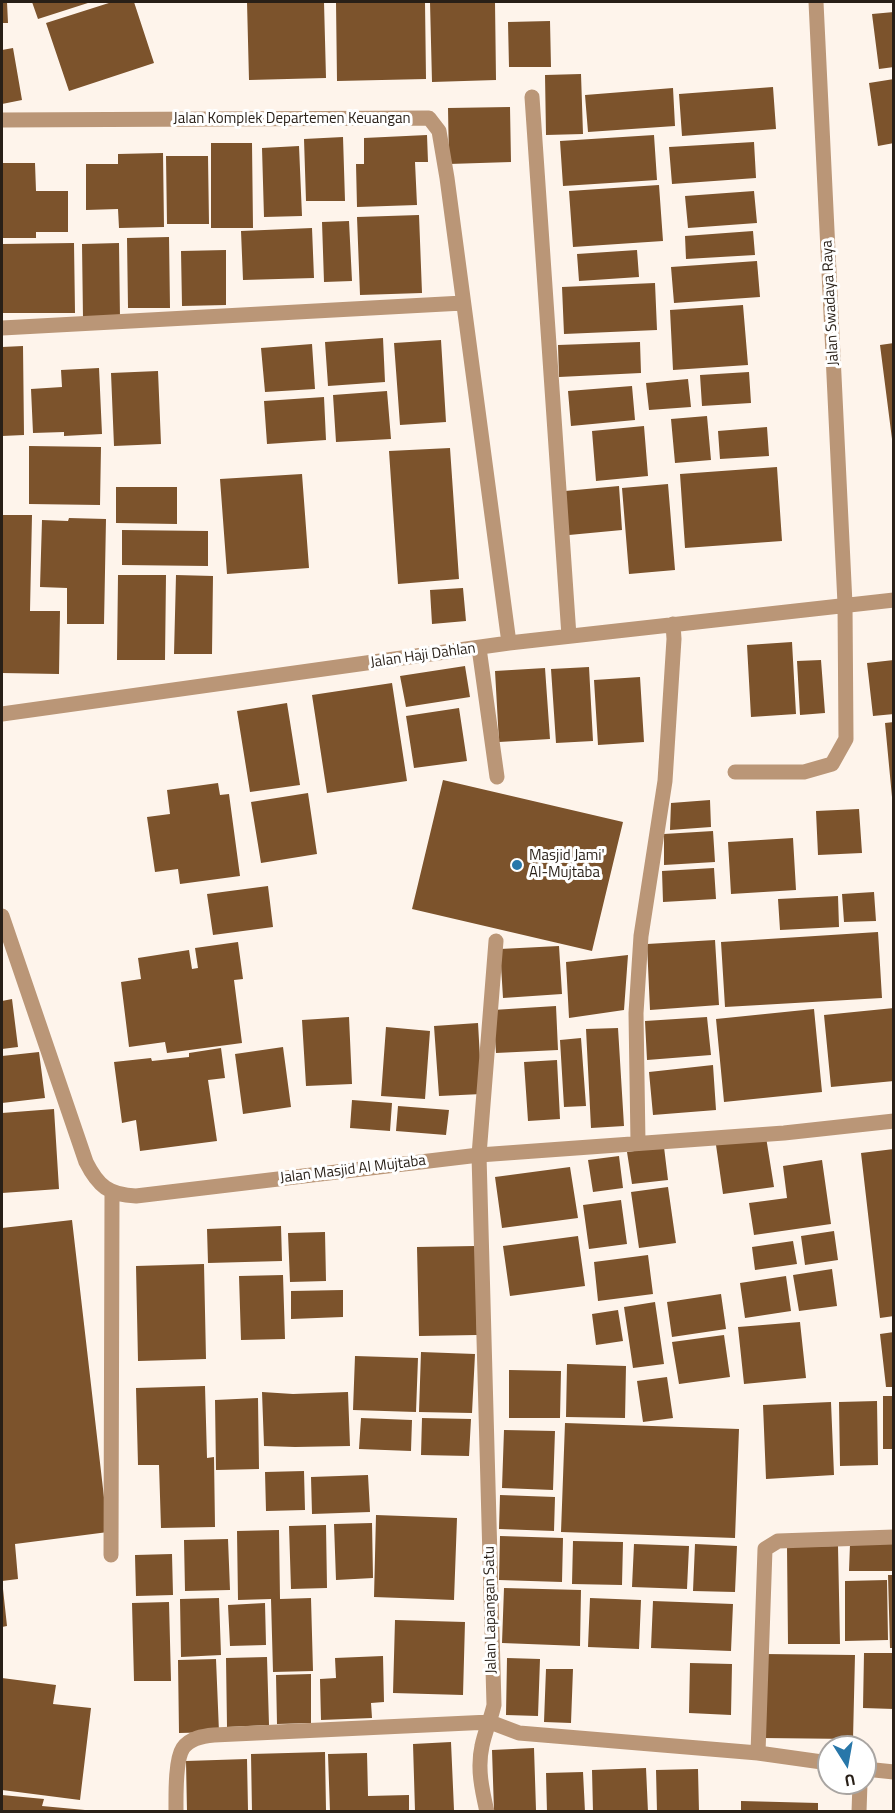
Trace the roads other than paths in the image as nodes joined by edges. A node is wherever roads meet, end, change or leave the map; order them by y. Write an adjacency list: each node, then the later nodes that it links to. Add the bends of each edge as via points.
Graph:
1 (816, 2): 7 (street, Jalan Swadaya Raya)
2 (532, 97): 9 (street)
3 (2, 120): 4 (street, Jalan Komplek Departemen Keuangan, via 429,118 439,131)
4 (463, 303): 5 (street); 10 (street, Jalan Komplek Departemen Keuangan)
5 (2, 328)
6 (894, 600): 7 (street, Jalan Haji Dahlan)
7 (846, 604): 8 (street, Jalan Haji Dahlan); 13 (street, Jalan Swadaya Raya, via 846,739 832,764 804,772)
8 (673, 624): 9 (street, Jalan Haji Dahlan); 18 (street, via 665,781 641,936 636,1013)
9 (569, 636): 10 (street, Jalan Haji Dahlan)
10 (509, 643): 11 (street, Jalan Haji Dahlan)
11 (479, 648): 12 (street, Jalan Haji Dahlan); 14 (street)
12 (2, 714)
13 (735, 772)
14 (497, 777)
15 (2, 916): 20 (street, via 86,1162 100,1185)
16 (496, 941): 19 (street, Jalan Lapangan Satu)
17 (894, 1122): 18 (street, Jalan Masjid Al Mujtaba)
18 (638, 1143): 19 (street, Jalan Masjid Al Mujtaba)
19 (480, 1155): 20 (street, Jalan Masjid Al Mujtaba, via 136,1196); 23 (street, Jalan Lapangan Satu, via 494,1705)
20 (112, 1192): 22 (street)
21 (894, 1537): 24 (street, via 778,1541 765,1550)
22 (111, 1556)
23 (490, 1722): 24 (street, via 519,1733); 29 (street, via 201,1736 183,1749); 30 (street, Jalan Lapangan Satu, via 479,1764)
24 (758, 1753): 25 (street)
25 (817, 1761)
26 (877, 1770): 27 (street)
27 (894, 1772)
28 (860, 1795): 31 (street)
29 (176, 1812)
30 (487, 1812)
31 (860, 1812)

